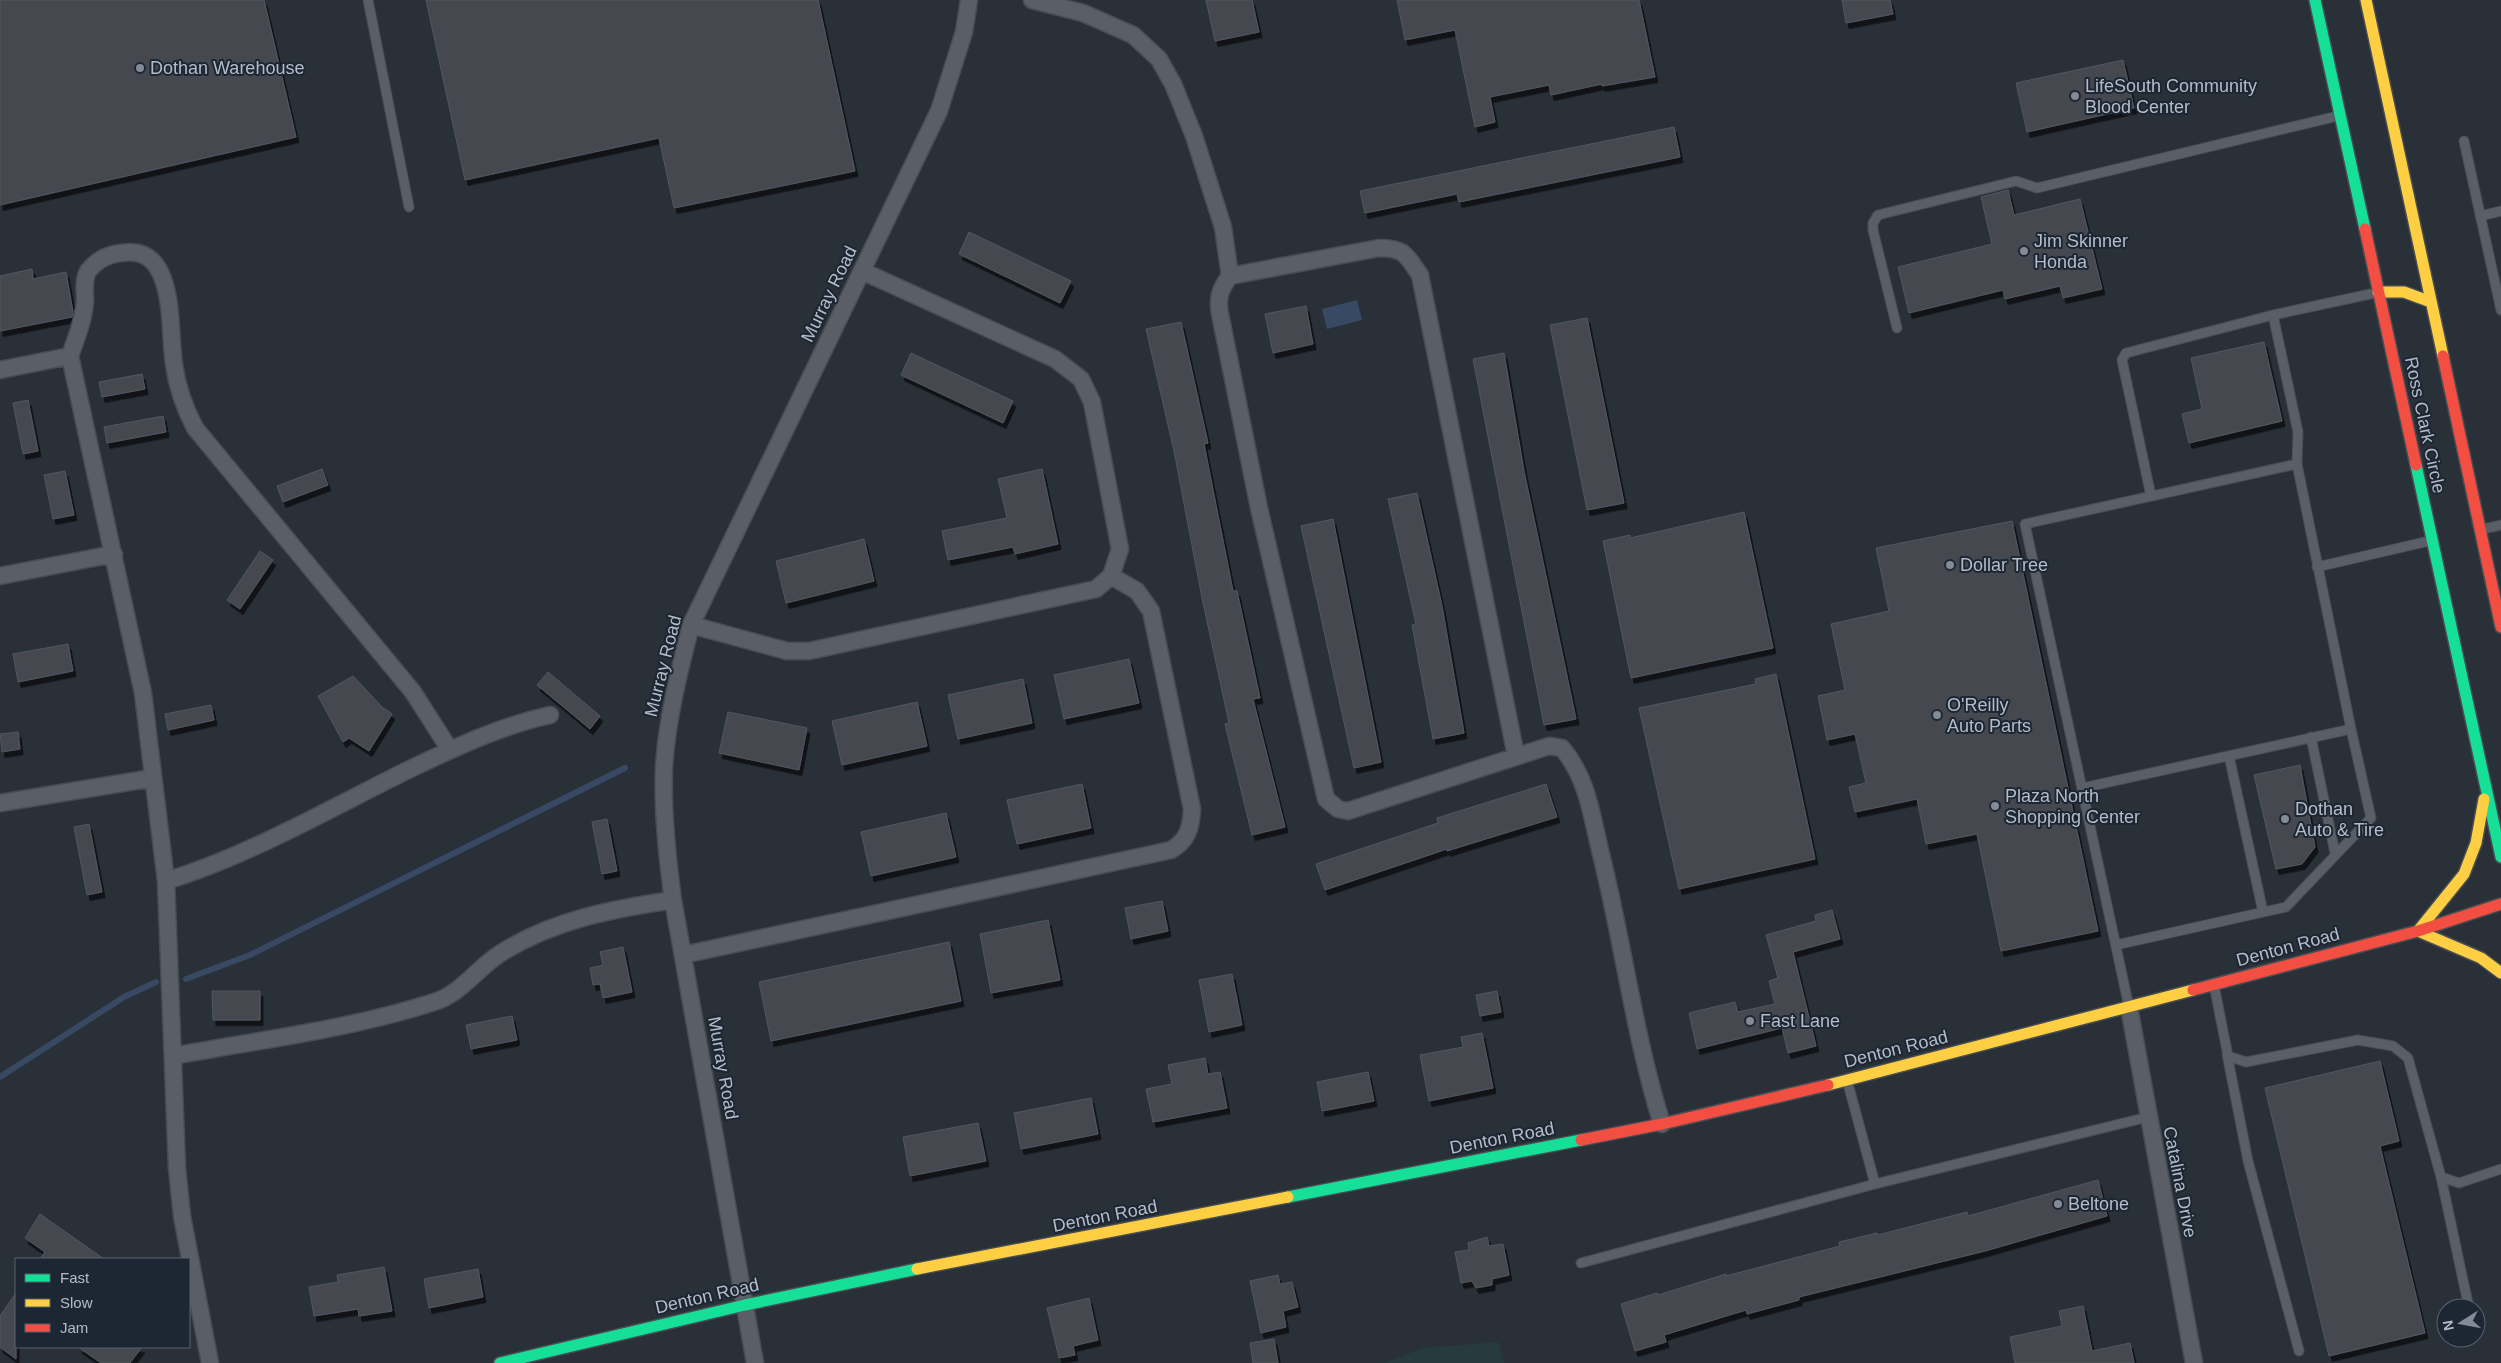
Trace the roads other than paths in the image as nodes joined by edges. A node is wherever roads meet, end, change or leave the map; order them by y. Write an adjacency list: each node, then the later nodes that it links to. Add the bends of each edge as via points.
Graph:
1 (368, 0): 8 (lane)
2 (969, 0): 11 (street, Murray Road, via 964,32 939,111)
3 (1032, 0): 12 (street, via 1084,13 1133,35 1159,59 1194,136 1223,227)
4 (2316, 0): 6 (main road, Ross Clark Circle)
5 (2366, 0): 14 (main road, Ross Clark Circle)
6 (2340, 115): 13 (main road, Ross Clark Circle); 17 (lane, via 2037,188 2016,181 1878,215 1873,222 1873,230)
7 (2464, 142): 10 (lane)
8 (409, 207)
9 (2501, 212): 10 (lane)
10 (2480, 216): 15 (lane)
11 (862, 271): 28 (street, via 1056,359 1081,379 1092,402 1120,549); 29 (street, Murray Road)
12 (1230, 276): 35 (street, via 1380,248 1395,248 1406,254 1420,275); 35 (street, via 1221,288 1220,314 1259,508 1326,799 1338,809 1348,811)
13 (2378, 292): 14 (main road, via 2404,292); 16 (lane); 24 (main road, Ross Clark Circle)
14 (2431, 302): 23 (main road, Ross Clark Circle)
15 (2501, 310)
16 (2273, 316): 20 (lane, via 2298,432); 21 (lane, via 2126,353 2122,360)
17 (1896, 328)
18 (70, 356): 19 (street); 25 (street); 34 (street, via 83,317 87,272 107,256 122,252 136,252 148,257 164,280 178,387 184,408 195,428 413,692)
19 (0, 370)
20 (2297, 464): 21 (lane); 26 (lane)
21 (2151, 496): 38 (lane, via 2025,524)
22 (2501, 525): 23 (lane)
23 (2480, 529): 30 (main road, Ross Clark Circle)
24 (2432, 540): 26 (lane); 39 (main road, Ross Clark Circle)
25 (114, 554): 27 (street); 37 (street, via 143,693)
26 (2317, 567): 32 (lane)
27 (0, 576)
28 (1111, 576): 29 (street, via 1096,589 809,651 786,650); 49 (street, via 1137,591 1151,611 1192,809 1183,842 1171,850)
29 (691, 625): 44 (street, Murray Road, via 678,675 664,768 666,849)
30 (2501, 627)
31 (550, 715): 34 (street, via 517,722)
32 (2351, 729): 33 (lane); 41 (lane, via 2370,818)
33 (2311, 737): 36 (lane); 41 (lane)
34 (450, 750): 43 (street, via 210,868)
35 (1516, 756): 57 (street, via 1549,746 1562,748 1581,776 1608,879 1650,1087)
36 (2229, 756): 38 (lane); 46 (lane)
37 (153, 778): 40 (street); 43 (street)
38 (2082, 788): 48 (lane)
39 (2486, 788): 42 (main road, Ross Clark Circle); 47 (main road, via 2476,843 2464,874)
40 (0, 803)
41 (2335, 853): 46 (lane, via 2286,907)
42 (2501, 856)
43 (166, 881): 54 (street)
44 (673, 900): 49 (street, Murray Road); 54 (street, via 590,914 536,933 499,954 467,983 436,1002 302,1033)
45 (2501, 904): 47 (main road, Denton Road)
46 (2264, 912): 48 (lane)
47 (2418, 931): 50 (main road, via 2481,958); 51 (main road, Denton Road)
48 (2116, 946): 52 (lane)
49 (684, 955): 63 (street, Murray Road)
50 (2501, 973)
51 (2214, 984): 52 (main road, Denton Road); 53 (lane)
52 (2129, 1007): 55 (main road, Denton Road); 56 (street, Catalina Drive)
53 (2227, 1054): 59 (lane, via 2246,1062 2358,1040 2393,1046 2408,1058); 64 (lane, via 2248,1161)
54 (173, 1056): 65 (street, via 182,1216)
55 (1847, 1080): 57 (main road, Denton Road); 60 (lane)
56 (2148, 1117): 60 (lane); 68 (street, Catalina Drive)
57 (1662, 1124): 63 (main road, Denton Road)
58 (2501, 1169): 59 (lane, via 2459,1183)
59 (2440, 1177): 62 (lane)
60 (1875, 1184): 61 (lane)
61 (1580, 1263)
62 (2467, 1298)
63 (745, 1305): 66 (main road, Denton Road); 67 (street, Murray Road)
64 (2299, 1351)
65 (210, 1363)
66 (500, 1363)
67 (755, 1363)
68 (2194, 1363)

